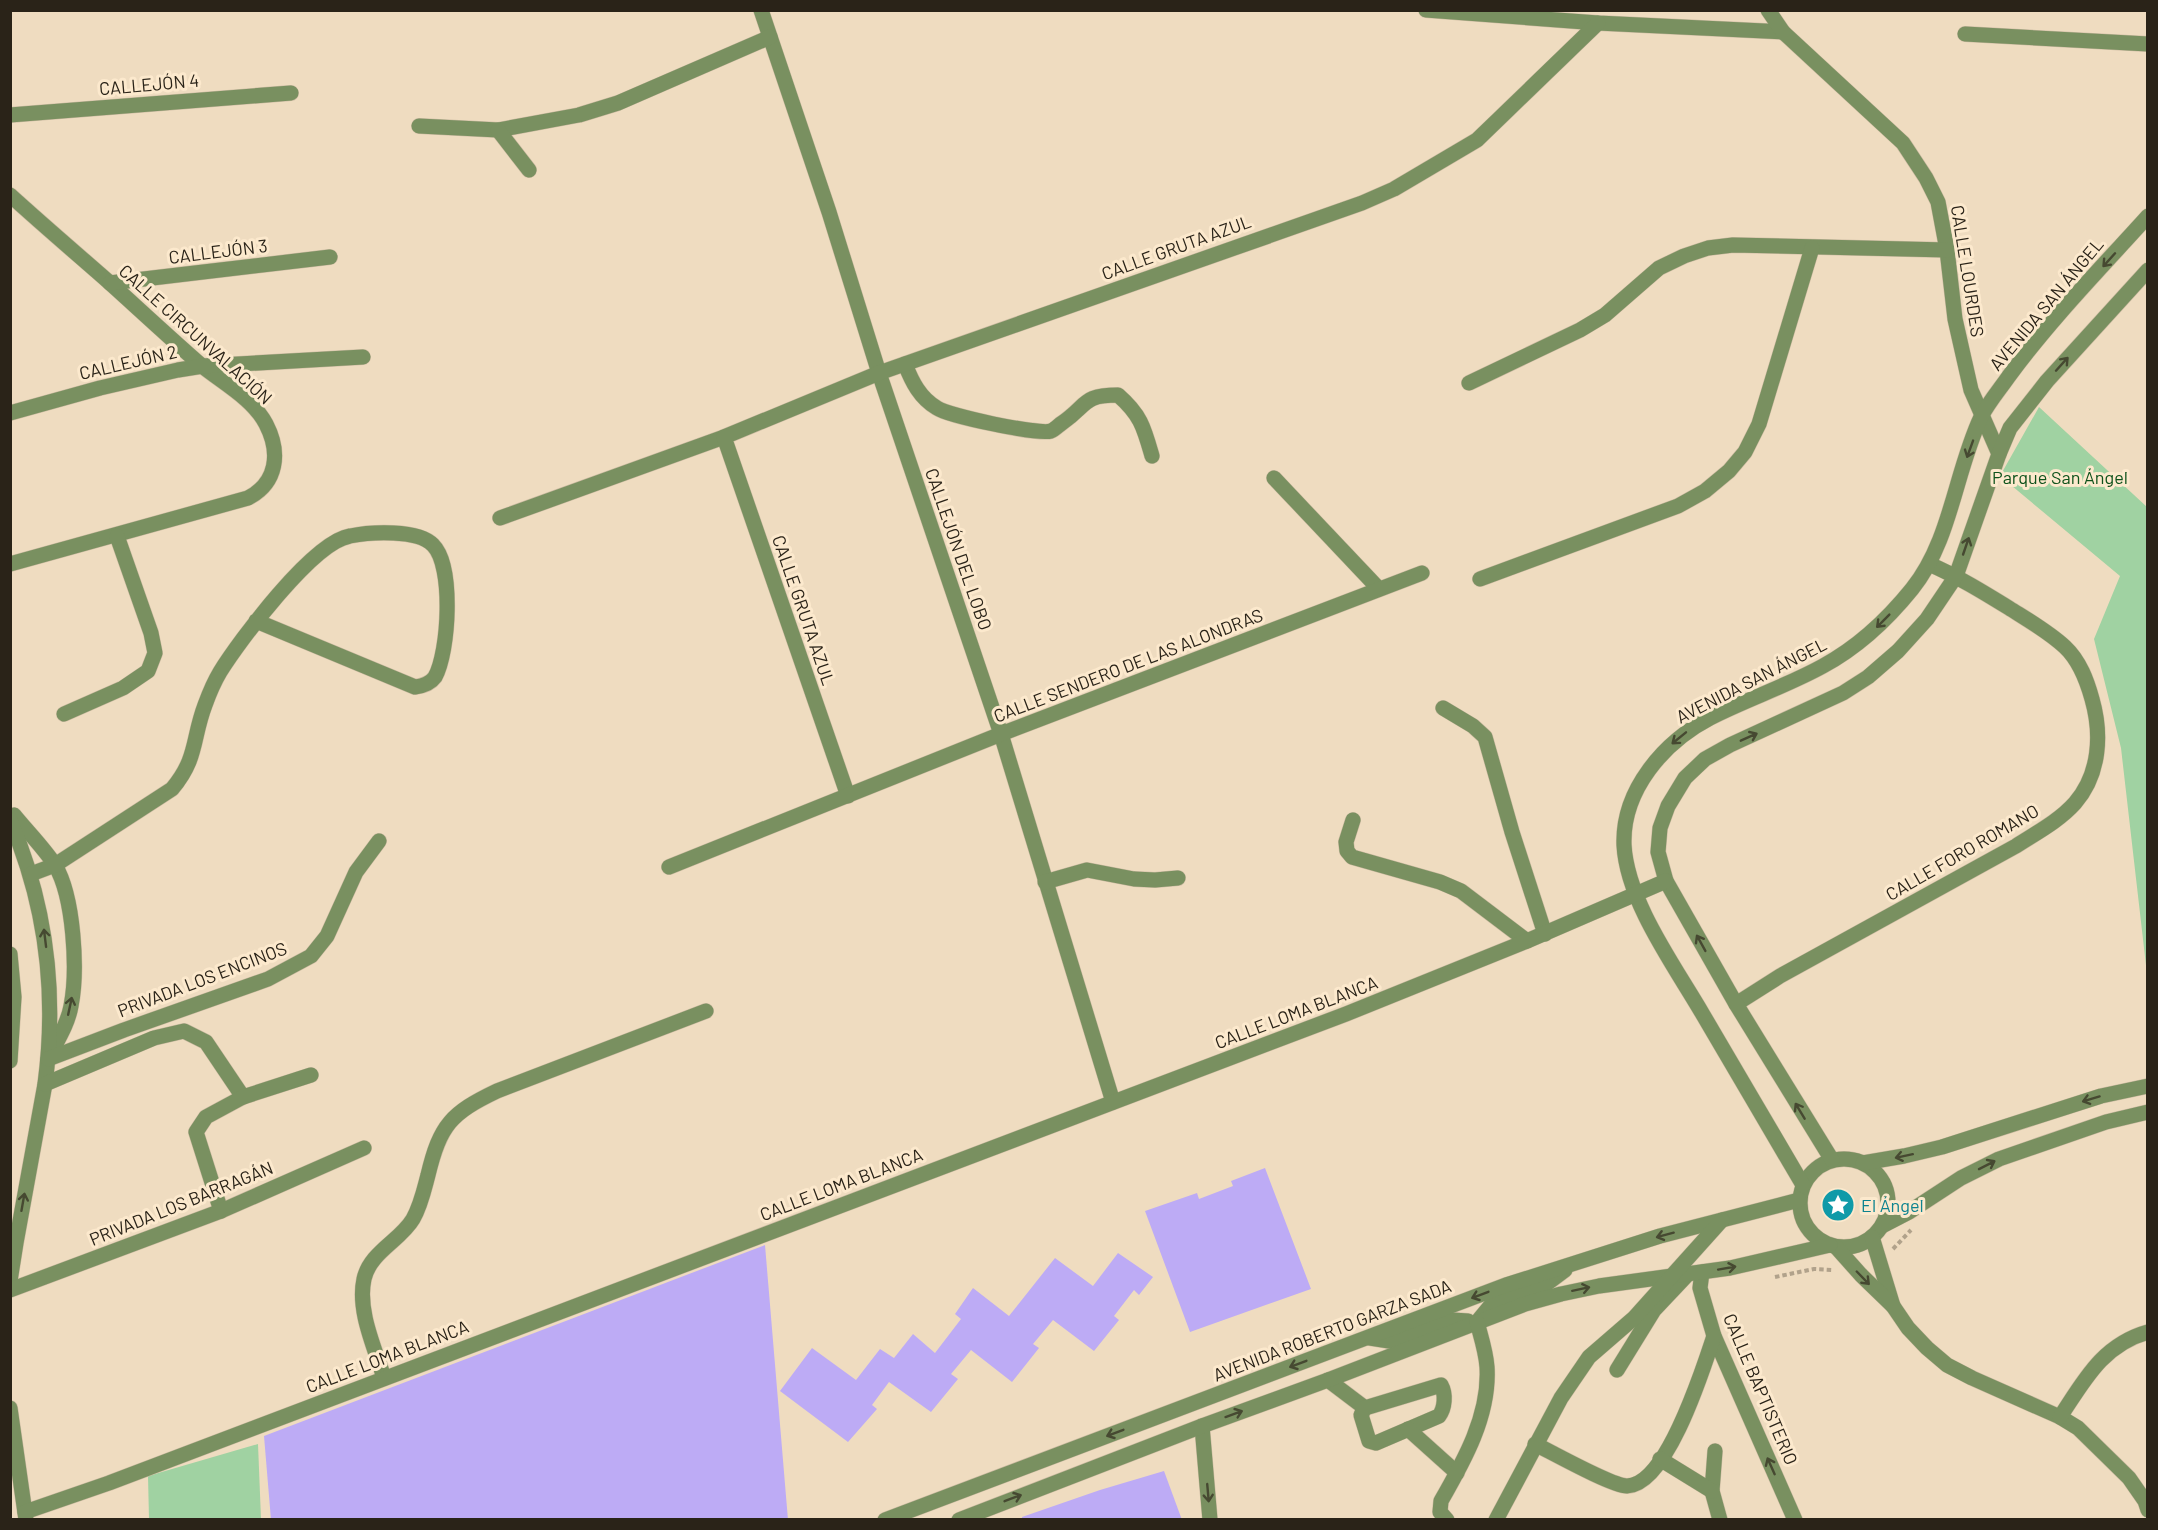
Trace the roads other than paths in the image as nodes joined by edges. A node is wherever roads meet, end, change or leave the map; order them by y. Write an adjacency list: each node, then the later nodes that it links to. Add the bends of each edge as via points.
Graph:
1 (761, 10): 7 (street, CALLEJÓN DEL LOBO)
2 (1426, 10): 4 (street)
3 (1768, 10): 5 (street, CALLE LOURDES)
4 (1598, 23): 5 (street); 23 (street, CALLE GRUTA AZUL, via 1477,140 1394,189)
5 (1783, 32): 17 (street, CALLE LOURDES, via 1903,143 1938,202)
6 (1965, 34): 8 (street)
7 (770, 37): 12 (street, via 618,104 579,116); 25 (street, CALLEJÓN DEL LOBO, via 830,212)
8 (2148, 44)
9 (291, 93): 10 (street, CALLEJÓN 4)
10 (10, 115)
11 (419, 126): 12 (street)
12 (498, 130): 13 (street)
13 (529, 170)
14 (10, 195): 20 (street, CALLE CIRCUNVALACIÓN)
15 (2148, 216): 28 (street, AVENIDA SAN ÁNGEL, one-way to 28, via 2043,333)
16 (1812, 248): 17 (street); 26 (street, via 1733,245 1684,256 1659,268 1605,315 1580,330); 39 (street, via 1759,424 1745,452 1729,471 1678,506)
17 (1947, 250): 28 (street, CALLE LOURDES, via 1955,319 1971,390)
18 (330, 257): 20 (street, CALLEJÓN 3)
19 (2148, 270): 21 (street)
20 (110, 283): 24 (street, CALLE CIRCUNVALACIÓN)
21 (2141, 285): 30 (street, one-way to 21, via 2024,408)
22 (363, 357): 24 (street, CALLEJÓN 2)
23 (905, 364): 25 (street, CALLE GRUTA AZUL); 31 (street, via 923,398 939,410 1025,431 1051,431 1087,400 1118,395 1143,424)
24 (203, 366): 27 (street, CALLEJÓN 2); 34 (street, CALLE CIRCUNVALACIÓN, via 252,407 266,424 274,450 271,478 248,498)
25 (879, 373): 29 (street, CALLE GRUTA AZUL); 44 (street, CALLEJÓN DEL LOBO)
26 (1469, 383)
27 (10, 413)
28 (1982, 416): 30 (street, CALLE LOURDES); 36 (street, AVENIDA SAN ÁNGEL, one-way to 36)
29 (724, 437): 33 (street, CALLE GRUTA AZUL); 45 (street, CALLE GRUTA AZUL)
30 (1999, 454): 38 (street, one-way to 30)
31 (1152, 456)
32 (1274, 478): 40 (street)
33 (500, 518)
34 (117, 536): 35 (street, CALLE CIRCUNVALACIÓN); 43 (street, via 155,653 148,671 123,688)
35 (10, 564)
36 (1929, 564): 38 (street, CALLE FORO ROMANO); 56 (street, AVENIDA SAN ÁNGEL, one-way to 56, via 1891,614 1840,656 1711,717 1682,734 1655,761 1634,796 1625,824 1626,866)
37 (1422, 573): 40 (street, CALLE SENDERO DE LAS ALONDRAS)
38 (1956, 576): 54 (street, one-way to 38, via 1659,852 1660,828 1685,778 1705,759 1815,708 1868,677 1927,619); 60 (street, CALLE FORO ROMANO, via 2067,649 2085,676 2096,712 2099,747 2091,776 2075,802 2016,846)
39 (1480, 579)
40 (1379, 589): 44 (street, CALLE SENDERO DE LAS ALONDRAS)
41 (256, 621): 41 (street, via 312,558 348,536 420,536 434,545 444,569 445,645 434,677 426,685 415,687); 50 (street, via 220,673 204,707 192,755 172,789)
42 (1443, 708): 57 (street, via 1485,737)
43 (64, 714)
44 (1001, 734): 45 (street, CALLE SENDERO DE LAS ALONDRAS); 55 (street, CALLEJÓN DEL LOBO)
45 (848, 795): 51 (street, CALLE SENDERO DE LAS ALONDRAS)
46 (10, 812): 50 (street)
47 (10, 820): 52 (street)
48 (1353, 820): 58 (street, via 1346,842 1352,857 1461,891)
49 (379, 841): 62 (street, PRIVADA LOS ENCINOS, via 356,872 327,936 311,956 268,979)
50 (55, 865): 52 (street); 62 (street, one-way to 50, via 71,1008 74,977 71,914)
51 (669, 867)
52 (31, 874): 62 (street, one-way to 52, via 50,987)
53 (1178, 878): 55 (street, via 1134,879 1087,870)
54 (1666, 881): 56 (street, CALLE LOMA BLANCA); 60 (street, one-way to 54)
55 (1045, 882): 68 (street, CALLEJÓN DEL LOBO)
56 (1635, 894): 57 (street, CALLE LOMA BLANCA); 73 (street, AVENIDA SAN ÁNGEL)
57 (1545, 934): 58 (street, CALLE LOMA BLANCA)
58 (1527, 941): 68 (street, CALLE LOMA BLANCA)
59 (10, 954): 63 (street, via 14,997)
60 (1736, 1004): 71 (street, one-way to 60)
61 (706, 1011): 90 (street, via 497,1091 452,1118 440,1135 412,1220 372,1262 363,1281 364,1312)
62 (48, 1059): 65 (street)
63 (10, 1061)
64 (311, 1075): 67 (street)
65 (45, 1084): 67 (street, via 154,1038 184,1031 206,1042); 82 (street, one-way to 65)
66 (2148, 1086): 72 (street, one-way to 72, via 2101,1096 1942,1147)
67 (243, 1097): 75 (street, via 206,1117 196,1132)
68 (1113, 1102): 90 (street, CALLE LOMA BLANCA)
69 (2148, 1112): 77 (street, one-way to 69, via 1961,1178 1999,1160 2106,1122)
70 (364, 1148): 75 (street, PRIVADA LOS BARRAGÁN)
71 (1832, 1160): 72 (street, via 1853,1159); 73 (street, via 1820,1165)
72 (1863, 1163): 77 (street, via 1876,1172 1888,1197 1888,1212)
73 (1803, 1185): 74 (street)
74 (1799, 1200): 76 (street, AVENIDA ROBERTO GARZA SADA); 78 (street, via 1804,1223 1820,1240)
75 (221, 1211): 83 (street, PRIVADA LOS BARRAGÁN)
76 (1722, 1220): 79 (street, AVENIDA ROBERTO GARZA SADA, one-way to 79); 81 (street)
77 (1877, 1232): 78 (street, via 1855,1246); 84 (street)
78 (1833, 1246): 80 (street, one-way to 78); 84 (street, one-way to 84)
79 (1569, 1266): 85 (street, via 1541,1288 1491,1305); 88 (street, AVENIDA ROBERTO GARZA SADA, one-way to 88, via 1506,1285)
80 (1695, 1273): 81 (street); 87 (street, CALLE BAPTISTERIO); 89 (street, via 1654,1310)
81 (1670, 1276): 85 (street, one-way to 81, via 1561,1294); 97 (street, via 1634,1318 1589,1357)
82 (10, 1281)
83 (10, 1290)
84 (1893, 1306): 94 (street, via 1914,1335 1947,1365)
85 (1477, 1322): 88 (street, via 1453,1320 1389,1341); 91 (street); 100 (street, via 1487,1367 1485,1398 1474,1437)
86 (2148, 1332): 94 (street, via 2111,1350 2094,1366)
87 (1714, 1336): 99 (street, via 1690,1406); 110 (street, CALLE BAPTISTERIO, one-way to 87)
88 (1368, 1337): 104 (street, AVENIDA ROBERTO GARZA SADA, one-way to 104)
89 (1617, 1370)
90 (384, 1378): 103 (street, CALLE LOMA BLANCA)
91 (1328, 1380): 93 (street); 95 (street, one-way to 91)
92 (10, 1408): 103 (street)
93 (1365, 1408): 96 (street, via 1361,1415 1371,1442); 96 (street, via 1442,1385 1443,1408 1439,1416)
94 (2060, 1418): 102 (street, via 2078,1428 2108,1456)
95 (1202, 1426): 105 (street, one-way to 95); 106 (street, one-way to 106)
96 (1408, 1429): 100 (street)
97 (1535, 1444): 99 (street, via 1625,1486 1646,1478); 108 (street)
98 (1715, 1451): 101 (street)
99 (1660, 1459): 101 (street)
100 (1457, 1473): 107 (street, via 1439,1507)
101 (1712, 1491): 109 (street)
102 (2147, 1504)
103 (26, 1516)
104 (885, 1520)
105 (958, 1520)
106 (1210, 1520)
107 (1447, 1520)
108 (1496, 1520)
109 (1720, 1520)
110 (1795, 1520)

